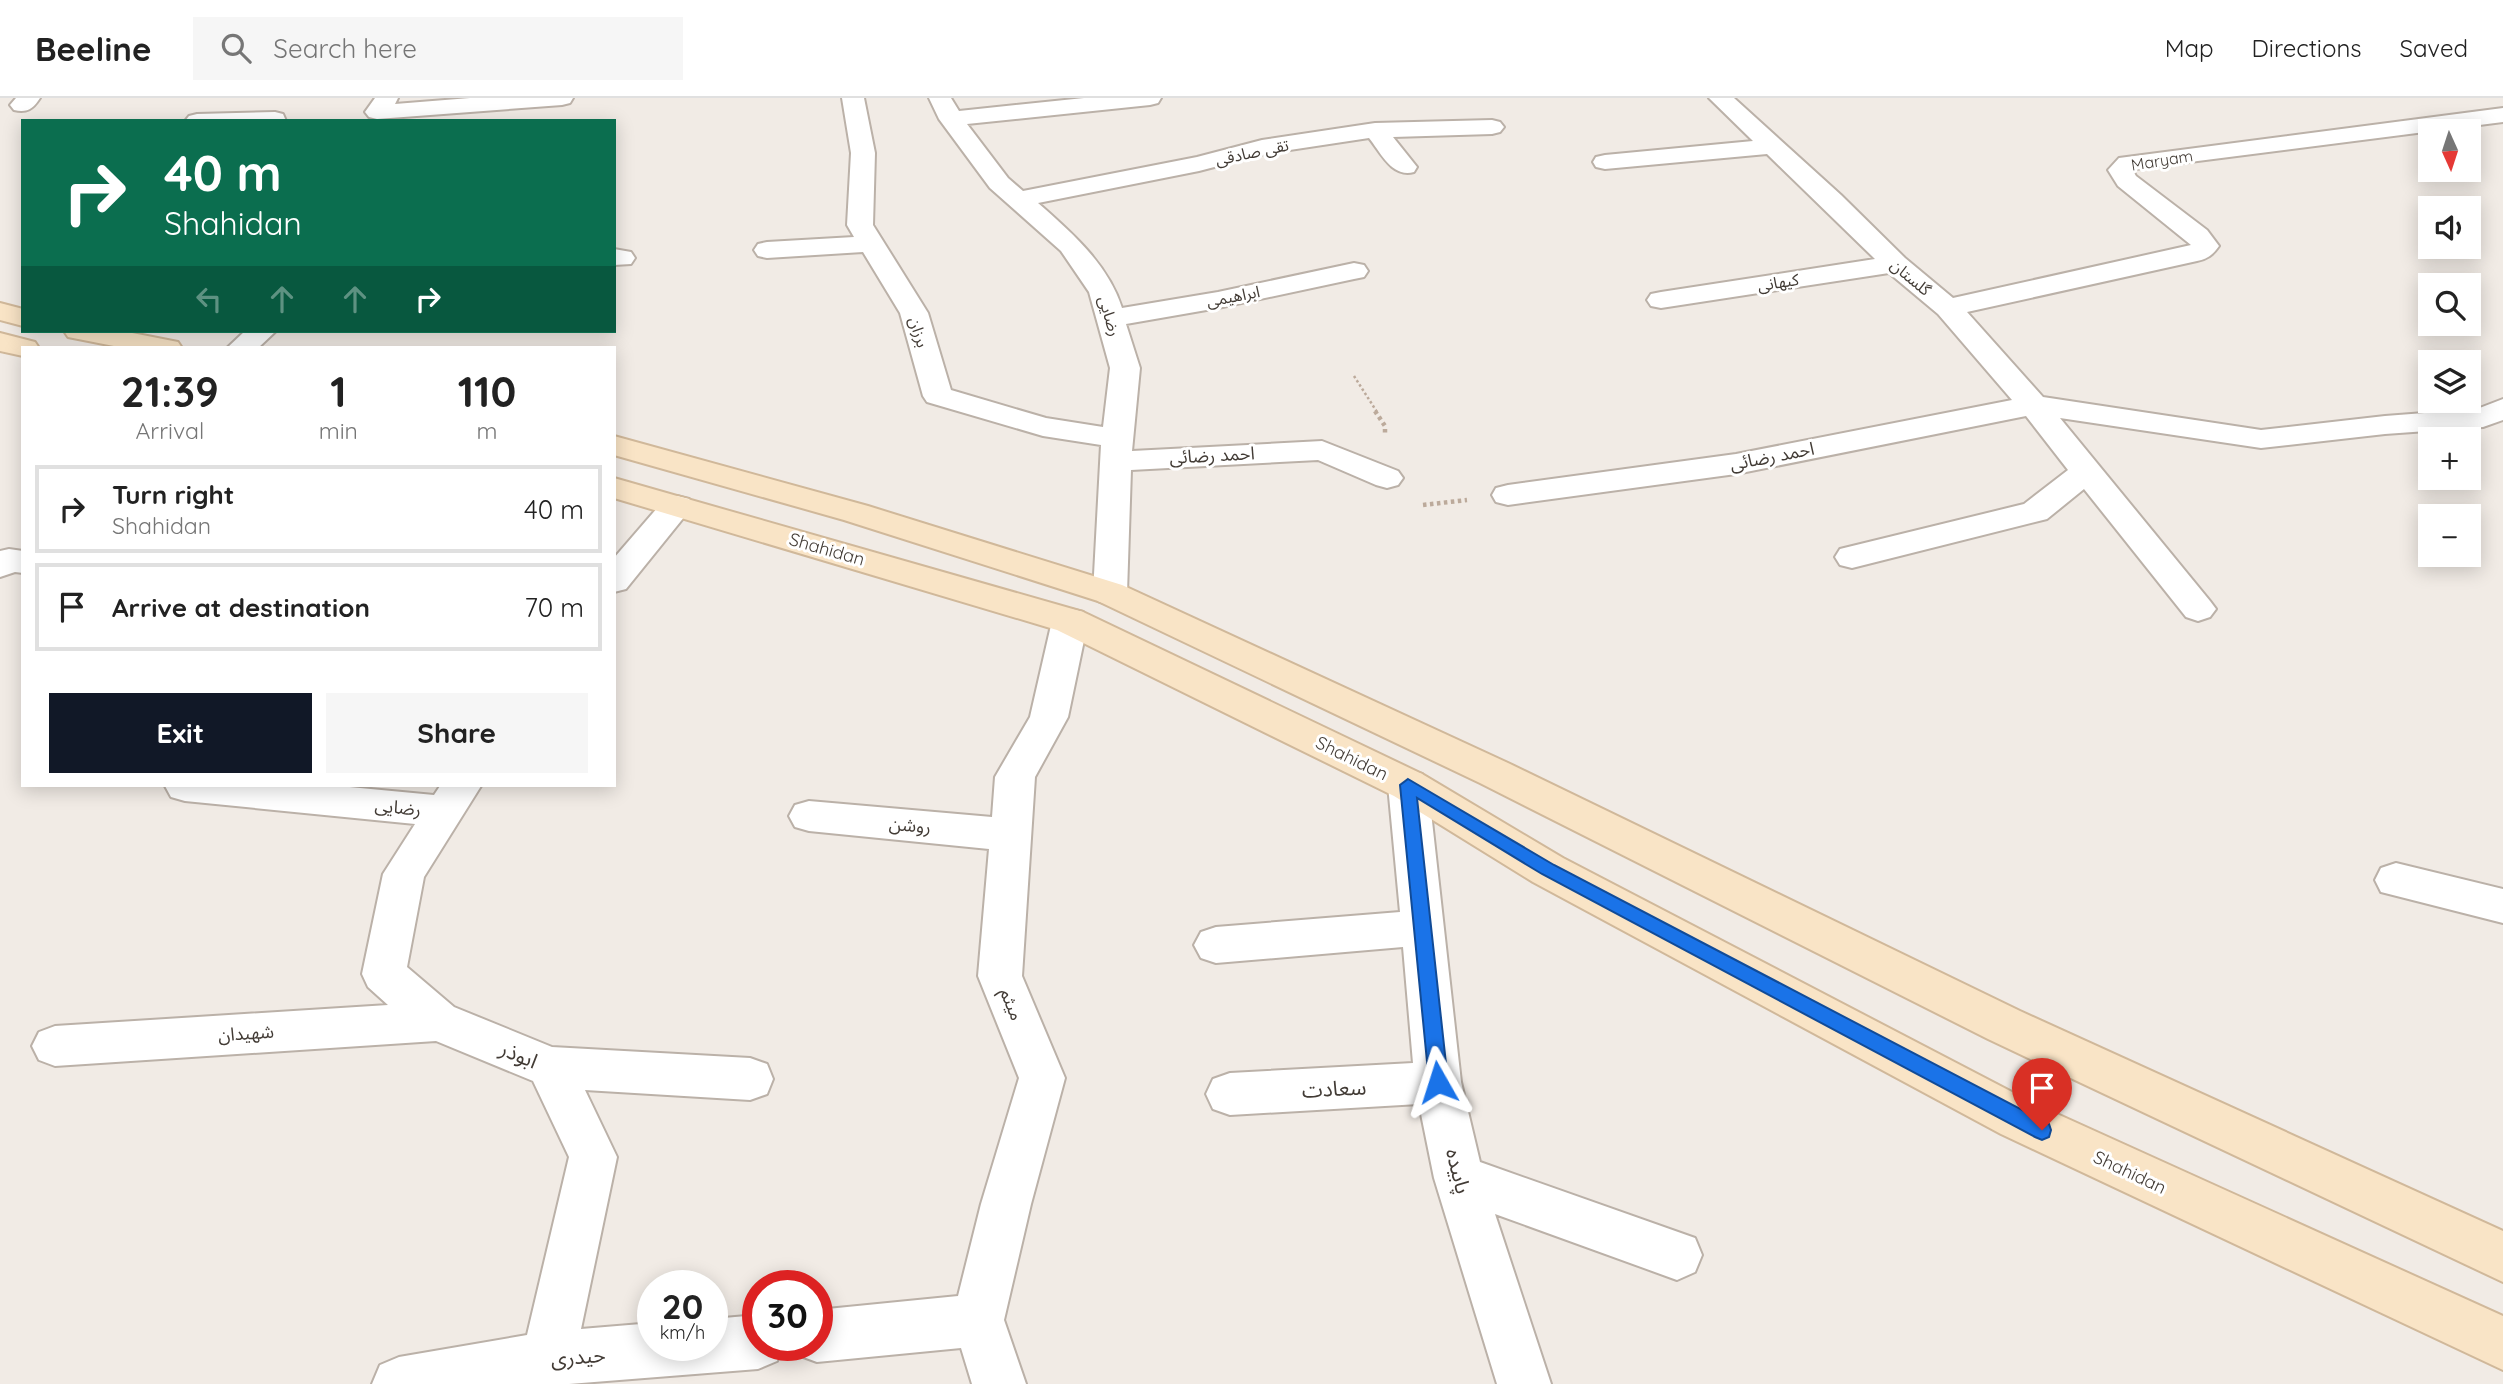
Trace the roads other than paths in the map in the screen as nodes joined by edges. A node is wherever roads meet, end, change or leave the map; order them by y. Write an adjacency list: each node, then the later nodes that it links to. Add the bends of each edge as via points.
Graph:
1 (215, 98): 10 (street)
2 (387, 98): 8 (street, via 377,112)
3 (562, 98): 8 (street)
4 (853, 98): 17 (street, برزان, via 863,153 860,225)
5 (1150, 98): 7 (street)
6 (1720, 98): 13 (street, گلستان)
7 (946, 108): 16 (street, رضایی)
8 (475, 112)
9 (2503, 115): 22 (street, Maryam, via 2128,163 2120,170 2127,181 2206,246 2197,253)
10 (198, 119)
11 (1492, 127): 12 (street, تقی صادقی)
12 (1375, 130): 15 (street); 16 (street, تقی صادقی, via 1262,147)
13 (1772, 146): 14 (street); 19 (street, گلستان)
14 (1605, 162)
15 (1405, 167)
16 (1016, 200): 25 (street, رضایی, via 1070,246 1103,292)
17 (871, 244): 18 (street); 35 (street, برزان, via 914,313 938,396)
18 (767, 250)
19 (1895, 264): 21 (street, کیهانی); 22 (street, گلستان)
20 (1353, 271): 25 (street, ابراهیمی)
21 (1661, 300)
22 (1948, 308): 32 (street, گلستان)
23 (0, 311): 24 (main road)
24 (21, 317)
25 (1111, 318): 35 (street, رضایی, via 1125,368)
26 (89, 333): 29 (main road)
27 (260, 333): 30 (street)
28 (0, 342): 31 (main road)
29 (157, 346)
30 (243, 346)
31 (21, 347)
32 (2034, 405): 33 (street, احمد رضائی, via 2261,439); 36 (street, گلستان); 39 (street, احمد رضائی, via 1735,464)
33 (2496, 419)
34 (616, 446): 45 (main road, via 856,513)
35 (1116, 450): 37 (street, احمد رضائی, via 1221,454 1322,450); 45 (street, رضایی)
36 (2087, 471): 41 (street, via 2035,512); 46 (street, گلستان)
37 (1387, 478)
38 (616, 489): 40 (main road, Shahidan)
39 (1508, 495)
40 (677, 506): 44 (street); 47 (main road, Shahidan)
41 (1852, 557)
42 (21, 562): 43 (street, via 9,559)
43 (0, 566)
44 (616, 578)
45 (1110, 593): 65 (main road, via 1494,773 2004,1026)
46 (2198, 609)
47 (1070, 621): 48 (main road, Shahidan); 52 (street, میثم, via 1048,717 1015,777)
48 (1408, 785): 55 (street, پابیده); 68 (main road, Shahidan, via 1548,870 2018,1119)
49 (205, 787): 50 (street, رضایی)
50 (453, 799): 57 (street, ابوذر, via 404,874 384,974)
51 (809, 816): 52 (street, روشن)
52 (1011, 835): 66 (street, میثم, via 1000,976 1042,1078)
53 (2396, 880): 54 (street)
54 (2503, 906)
55 (1422, 928): 56 (street); 61 (street, پابیده)
56 (1216, 945)
57 (438, 1021): 58 (street, شهیدان); 59 (street, ابوذر)
58 (55, 1046)
59 (550, 1067): 60 (street); 70 (street, ابوذر, via 593,1157)
60 (751, 1079)
61 (1438, 1082): 62 (street, سعادت); 63 (street, پابیده)
62 (1230, 1094)
63 (1459, 1178): 64 (street); 73 (street, پابیده)
64 (1677, 1255)
65 (2503, 1257)
66 (978, 1320): 67 (street); 72 (street)
67 (833, 1334)
68 (2503, 1343)
69 (742, 1344): 70 (street, حیدری)
70 (545, 1371): 71 (street, حیدری)
71 (399, 1384)
72 (999, 1384)
73 (1524, 1384)

